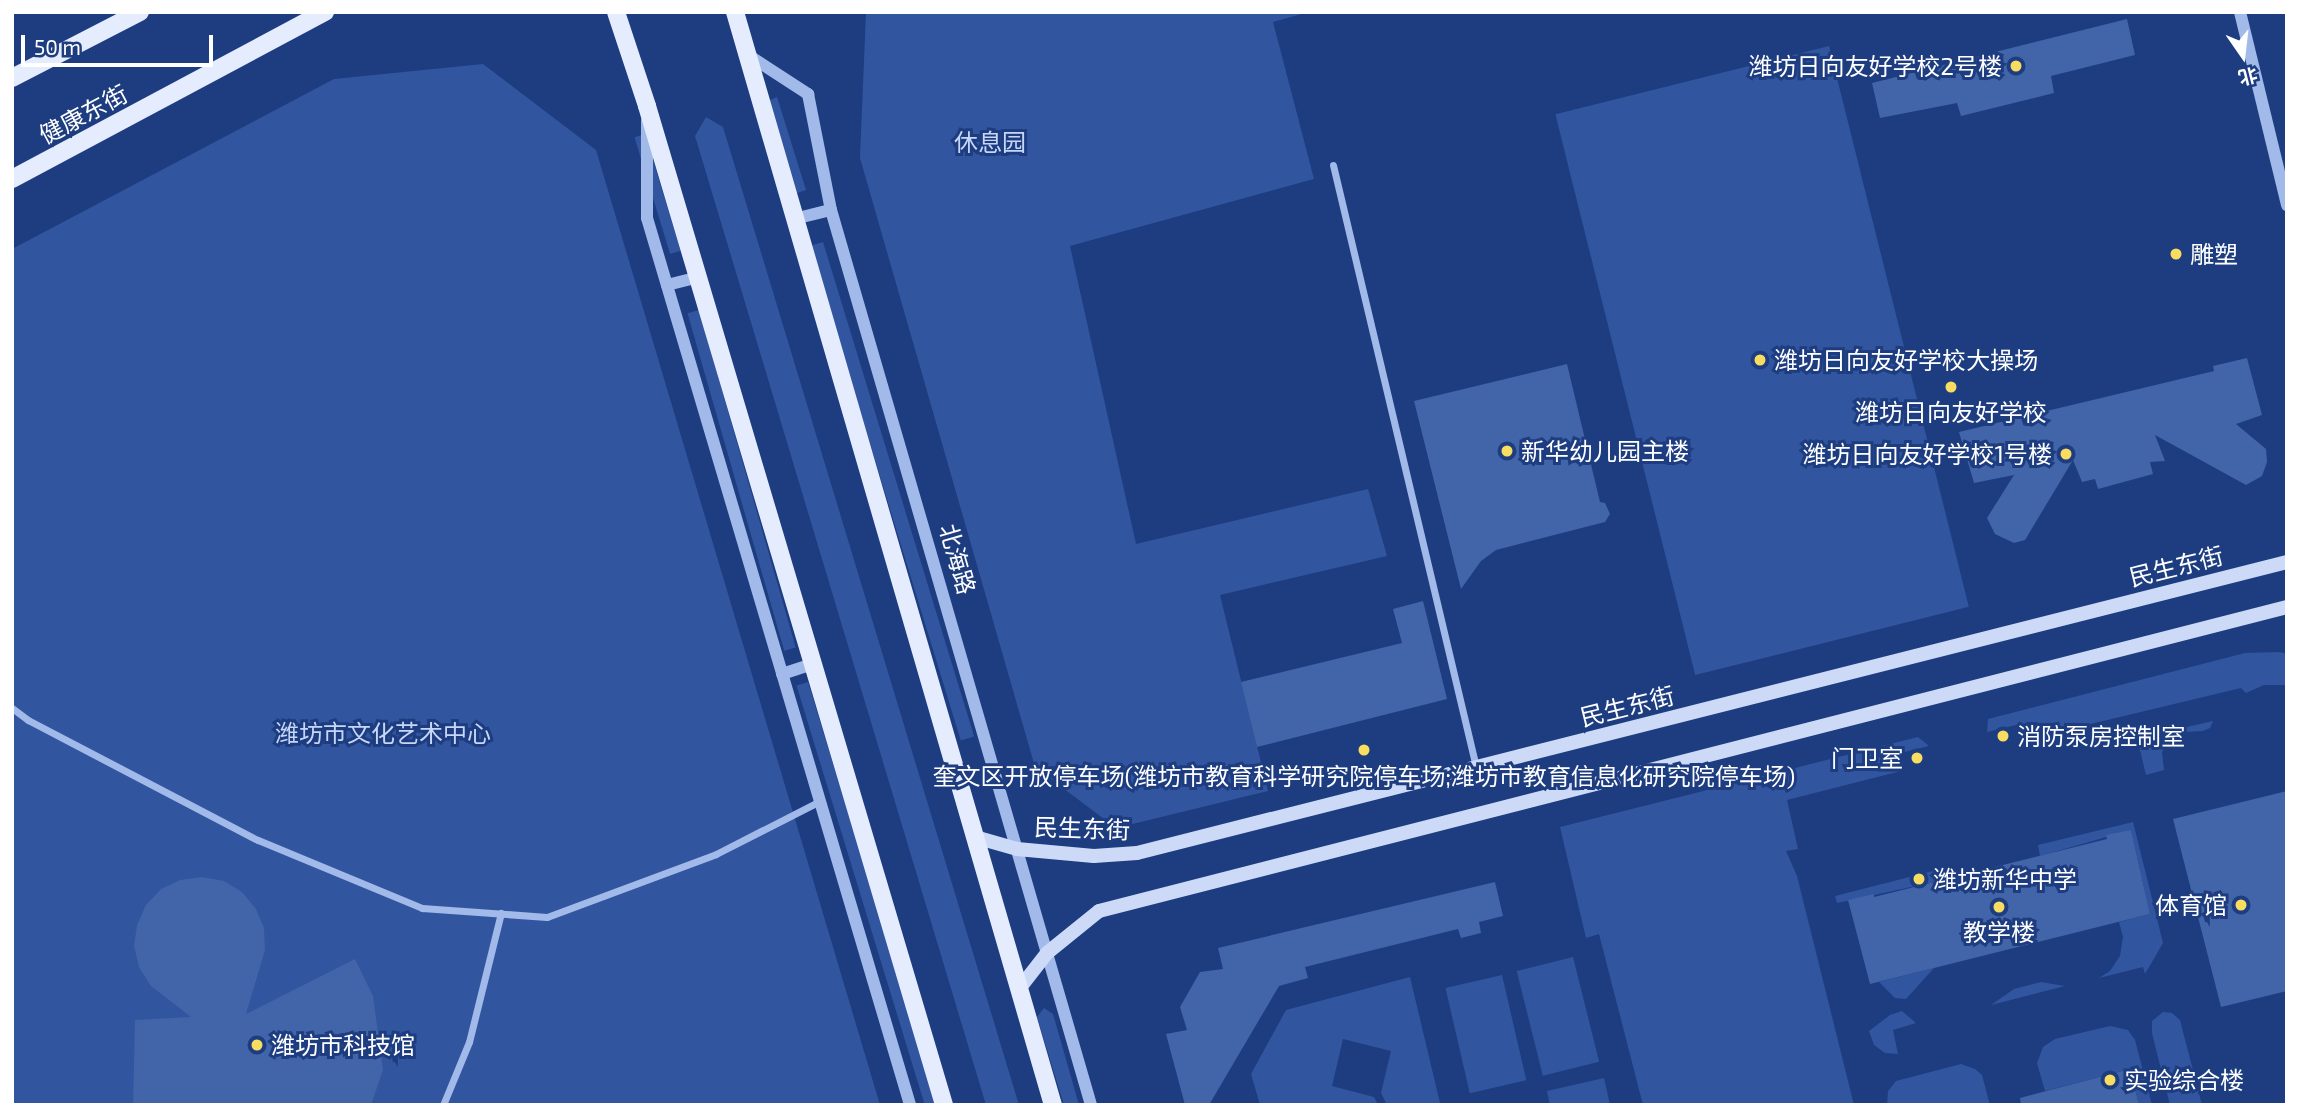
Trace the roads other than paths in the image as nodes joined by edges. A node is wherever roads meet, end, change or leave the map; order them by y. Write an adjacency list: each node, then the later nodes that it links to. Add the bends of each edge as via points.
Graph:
1 (140, 12): 7 (main road)
2 (325, 12): 10 (main road, 健康东街)
3 (616, 12): 8 (main road)
4 (735, 12): 6 (main road)
5 (2240, 12): 11 (street)
6 (748, 55): 12 (street, 北海路, via 808,94); 13 (main road)
7 (12, 78)
8 (647, 106): 14 (main road); 15 (street, via 647,218)
9 (1333, 165): 21 (street)
10 (12, 179)
11 (2287, 205)
12 (831, 210): 13 (street); 24 (street, 北海路)
13 (794, 219): 23 (main road)
14 (698, 277): 15 (street); 18 (main road)
15 (667, 285): 19 (street)
16 (2287, 562): 21 (main road, 民生东街)
17 (2287, 607): 26 (main road, via 1099,911)
18 (813, 664): 19 (street); 30 (main road)
19 (782, 674): 22 (street)
20 (12, 708): 25 (street, via 258,841 422,908)
21 (1476, 767): 24 (main road, 民生东街, via 1138,853 1094,856)
22 (820, 801): 25 (street, via 716,854 547,917); 29 (street)
23 (975, 837): 24 (main road, 民生东街); 27 (main road)
24 (1017, 849): 26 (street, 北海路)
25 (501, 913): 28 (street, via 469,1042)
26 (1047, 953): 27 (main road); 32 (street, 北海路)
27 (1019, 989): 31 (main road)
28 (443, 1105)
29 (909, 1105)
30 (944, 1105)
31 (1053, 1105)
32 (1091, 1105)

